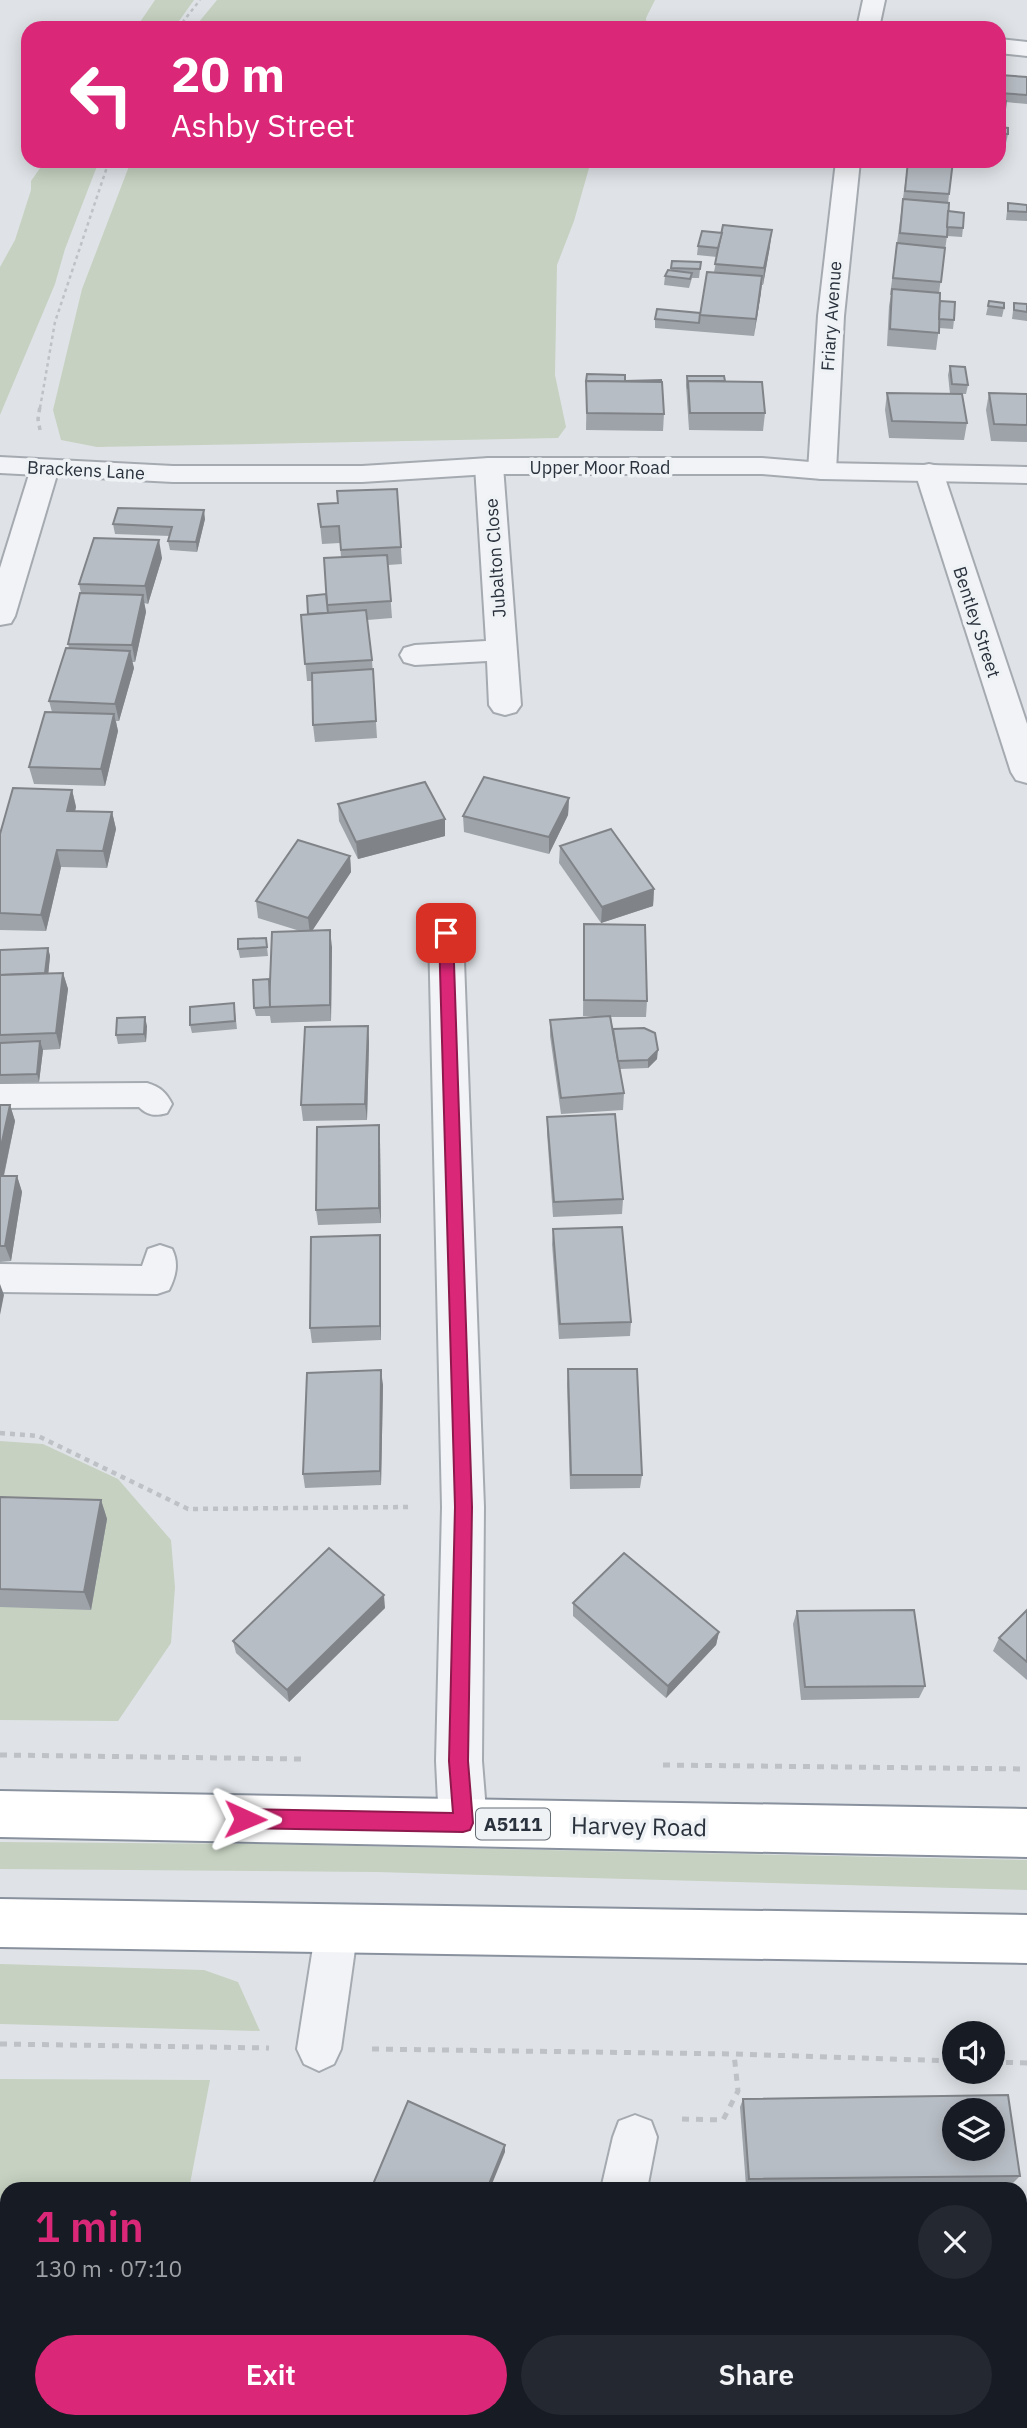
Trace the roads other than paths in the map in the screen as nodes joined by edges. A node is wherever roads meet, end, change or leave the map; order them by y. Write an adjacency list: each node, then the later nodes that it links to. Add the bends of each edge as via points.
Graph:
1 (874, 0): 2 (street)
2 (870, 21)
3 (1006, 47): 4 (street)
4 (1027, 49)
5 (847, 168): 9 (street, Friary Avenue, via 829,327)
6 (0, 465): 8 (street, Brackens Lane)
7 (489, 466): 9 (street, Upper Moor Road, via 762,466); 11 (street, Upper Moor Road, via 362,474); 14 (street, Jubalton Close)
8 (45, 468): 11 (street, Brackens Lane); 13 (street)
9 (822, 471): 10 (street, Upper Moor Road)
10 (929, 472): 12 (street, Upper Moor Road); 17 (street, Bentley Street)
11 (173, 474)
12 (1027, 475)
13 (0, 616)
14 (501, 650): 15 (street); 16 (street, Jubalton Close)
15 (415, 655)
16 (505, 705)
17 (1027, 772)
18 (446, 933): 24 (street, via 463,1507 458,1761)
19 (0, 1096): 20 (lane, via 147,1096)
20 (156, 1104)
21 (160, 1259): 22 (lane, via 157,1280)
22 (0, 1278)
23 (0, 1814): 24 (highway, Harvey Road / A5111)
24 (463, 1823): 25 (highway, Harvey Road / A5111)
25 (1027, 1833)
26 (0, 1923): 27 (highway)
27 (337, 1928): 28 (highway); 29 (lane)
28 (1027, 1939)
29 (319, 2049)
30 (635, 2137): 31 (lane)
31 (625, 2182)

